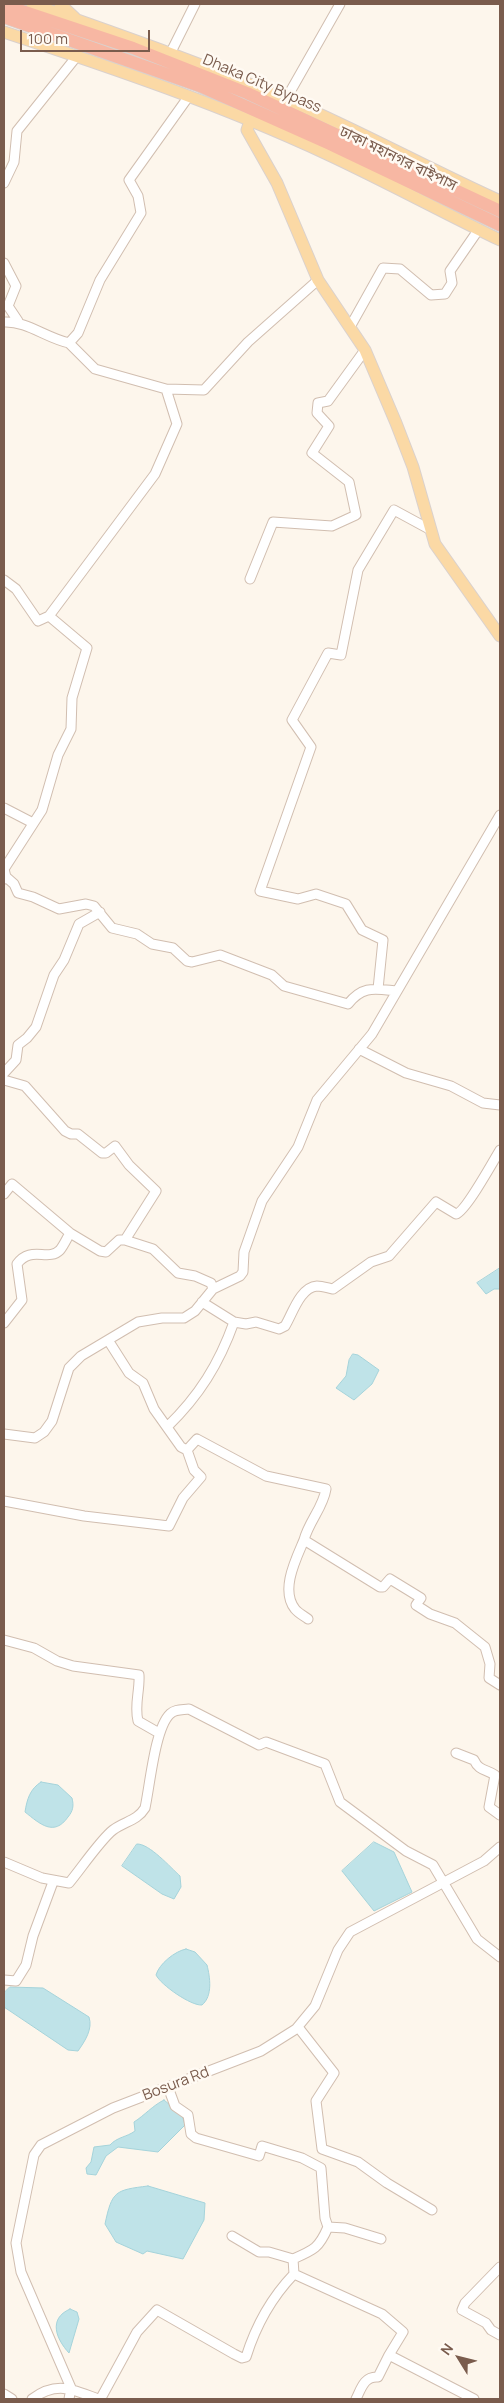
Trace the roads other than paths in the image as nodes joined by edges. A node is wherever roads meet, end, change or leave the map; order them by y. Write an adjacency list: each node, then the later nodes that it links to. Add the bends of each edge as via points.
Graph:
1 (32, 4): 7 (main road)
2 (60, 4): 7 (main road)
3 (195, 4): 9 (street)
4 (340, 4): 13 (street)
5 (4, 5): 16 (highway, Dhaka City Bypass, via 133,48 247,93)
6 (4, 16): 11 (highway, Dhaka City Bypass)
7 (77, 20): 9 (main road)
8 (4, 32): 10 (main road)
9 (170, 54): 13 (main road)
10 (77, 56): 12 (main road); 15 (street, via 17,131 14,162)
11 (200, 86): 17 (highway, ঢাকা মহানগর বাইপাস)
12 (189, 96): 14 (main road); 25 (street, via 129,180 138,196 141,213 100,280 78,333)
13 (286, 99): 16 (main road)
14 (250, 120): 18 (main road, via 327,154); 21 (main road, via 247,130 277,183)
15 (4, 183)
16 (499, 201)
17 (500, 225)
18 (479, 230): 19 (main road); 24 (street, via 450,271 452,283 445,294 431,295 400,269 383,268)
19 (500, 240)
20 (4, 263): 22 (street, via 16,286 8,306)
21 (318, 280): 24 (main road); 27 (street, via 248,342 204,390)
22 (18, 321): 23 (street); 25 (street, via 54,340)
23 (4, 322)
24 (350, 327): 26 (main road)
25 (69, 343): 27 (street, via 95,369)
26 (364, 350): 28 (main road, via 413,467); 29 (street, via 328,401 318,403 317,413 329,426 312,453 349,482 356,514 332,526 273,522)
27 (166, 389): 31 (street, via 177,424 155,474)
28 (429, 529): 32 (main road, via 434,544); 38 (street, via 394,510 358,570 340,655 328,653 292,720 311,748 260,891 298,899 316,894 346,904 362,930 383,940)
29 (250, 579)
30 (4, 580): 31 (street, via 16,590 38,621)
31 (49, 616): 35 (street, via 87,648 72,698 71,729 58,756 42,810)
32 (500, 636)
33 (4, 808): 35 (street)
34 (500, 815): 39 (street)
35 (33, 823): 36 (street, via 4,869)
36 (5, 878): 37 (street, via 14,884 18,893 52,907 66,909 86,904)
37 (100, 912): 38 (street, via 112,928 137,934 152,944 173,948 187,961 220,955 272,975 284,986 348,1004 362,990); 41 (street, via 79,924 54,975 36,1027 18,1045 16,1060)
38 (378, 989): 39 (street)
39 (397, 991): 40 (street)
40 (360, 1049): 43 (street, via 406,1073 451,1086 483,1103); 48 (street, via 317,1100 298,1148 262,1201 244,1252 243,1272)
41 (4, 1072)
42 (4, 1080): 47 (street, via 25,1086 65,1131 78,1134 102,1153 115,1146 156,1191)
43 (500, 1105)
44 (500, 1150): 50 (street, via 459,1214 436,1202 389,1256 372,1262 334,1289 311,1287 291,1312 285,1326 279,1329 256,1322)
45 (4, 1194): 46 (street, via 12,1184)
46 (70, 1232): 47 (street, via 90,1246 106,1252 119,1240); 51 (street, via 59,1251 23,1256 17,1264 22,1300)
47 (125, 1240): 48 (street, via 153,1249 178,1273 211,1283)
48 (213, 1289): 49 (street)
49 (202, 1302): 50 (street); 52 (street, via 184,1318 138,1322)
50 (234, 1322): 53 (street, via 224,1351 196,1398)
51 (4, 1323)
52 (108, 1340): 53 (street, via 129,1374 143,1384 154,1409); 54 (street, via 72,1362 52,1421 44,1432 35,1438)
53 (167, 1427): 55 (street, via 181,1447)
54 (4, 1434)
55 (187, 1450): 56 (street, via 194,1470 201,1477 183,1498 170,1526 84,1516); 57 (street, via 197,1439 266,1476 326,1489)
56 (4, 1501)
57 (304, 1540): 58 (street, via 293,1567 289,1598 295,1610); 60 (street, via 380,1587 390,1579 421,1598 416,1605 455,1623 486,1650 489,1678)
58 (308, 1619)
59 (4, 1640): 61 (street, via 34,1648 56,1661 73,1666 139,1675 135,1709 138,1721)
60 (500, 1685)
61 (158, 1733): 66 (street, via 170,1714 188,1709 258,1745 266,1742 325,1764 340,1802 406,1852 433,1865); 67 (street, via 145,1808 140,1815 113,1830 69,1883)
62 (456, 1753): 63 (street, via 474,1760 484,1772 495,1775 489,1807)
63 (500, 1815)
64 (500, 1847): 66 (street, Bosura Rd, via 484,1861)
65 (4, 1862): 67 (street)
66 (444, 1881): 68 (street, via 477,1939); 70 (street, Bosura Rd, via 350,1932 338,1950 315,2006)
67 (53, 1882): 69 (street, via 26,1965 16,1981)
68 (500, 1957)
69 (4, 1980)
70 (298, 2027): 71 (street, Bosura Rd, via 261,2051); 72 (street, via 334,2073 316,2101 322,2149 358,2162)
71 (168, 2087): 73 (street, via 175,2106 188,2115 191,2134 196,2138 259,2156 262,2146 320,2168); 81 (street, Bosura Rd, via 79,2125 41,2145 34,2155 16,2243 21,2272)
72 (432, 2210)
73 (328, 2227): 75 (street, via 345,2228); 76 (street, via 322,2242 313,2251)
74 (232, 2236): 76 (street, via 259,2252)
75 (381, 2239)
76 (293, 2259): 78 (street)
77 (500, 2267): 79 (street, via 462,2310)
78 (294, 2274): 80 (street, via 382,2314 402,2332); 81 (street, via 278,2289 266,2309 244,2358 157,2310 137,2332 101,2398)
79 (500, 2335)
80 (389, 2355): 86 (street, via 378,2377 372,2376 365,2381); 87 (street)
81 (71, 2388): 84 (street, via 50,2390); 85 (street)
82 (4, 2394): 83 (street)
83 (12, 2399)
84 (32, 2399)
85 (69, 2399)
86 (356, 2399)
87 (474, 2399)

